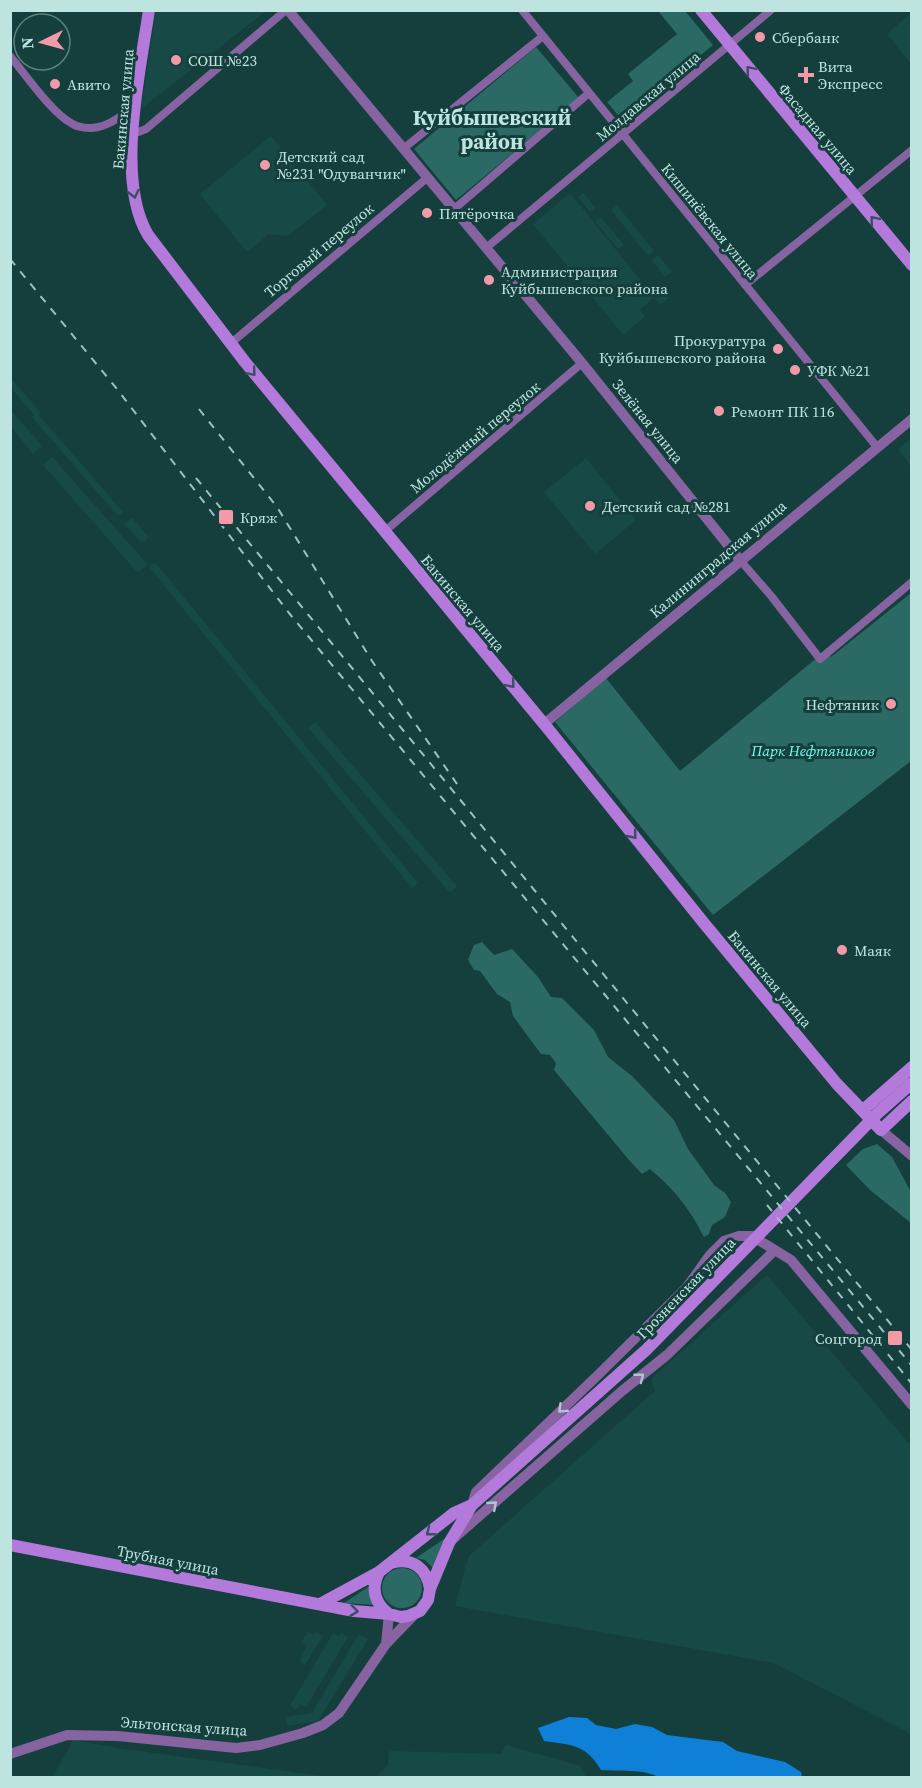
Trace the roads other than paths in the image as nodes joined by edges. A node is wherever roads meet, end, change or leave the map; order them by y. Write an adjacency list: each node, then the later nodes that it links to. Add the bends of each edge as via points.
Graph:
1 (148, 10): 10 (main road, Бакинская улица)
2 (287, 10): 11 (street, via 146,129); 13 (street, Зелёная улица)
3 (522, 10): 6 (street, Кишинёвская улица)
4 (701, 10): 7 (main road, Фасадная улица)
5 (771, 10): 7 (street, Молдавская улица)
6 (543, 36): 9 (street, Кишинёвская улица); 13 (street)
7 (729, 46): 12 (street, Молдавская улица); 16 (main road, Фасадная улица, one-way to 7)
8 (10, 56): 10 (street, via 56,111 71,123 98,128)
9 (590, 93): 12 (street, Кишинёвская улица); 17 (street)
10 (136, 106): 11 (main road, Бакинская улица)
11 (133, 134): 21 (main road, Бакинская улица, one-way to 21, via 132,185 143,227)
12 (623, 134): 18 (street, Молдавская улица); 20 (street, Кишинёвская улица)
13 (403, 149): 15 (street, Зелёная улица)
14 (912, 150): 16 (street)
15 (427, 178): 17 (street, Зелёная улица); 21 (street, Торговый переулок)
16 (855, 197): 19 (main road, Фасадная улица, one-way to 16); 20 (street)
17 (453, 210): 18 (street, Зелёная улица)
18 (486, 248): 22 (street, Зелёная улица)
19 (912, 266)
20 (745, 285): 24 (street, Кишинёвская улица)
21 (230, 344): 25 (main road, Бакинская улица, one-way to 25)
22 (582, 363): 25 (street, Молодёжный переулок); 26 (street, Зелёная улица)
23 (912, 419): 24 (street, Калининградская улица)
24 (877, 447): 26 (street, Калининградская улица)
25 (384, 531): 28 (main road, Бакинская улица, one-way to 28)
26 (740, 560): 27 (street, Зелёная улица, via 820,659); 28 (street, Калининградская улица)
27 (912, 582)
28 (544, 724): 32 (main road, Бакинская улица, one-way to 32, via 837,1084)
29 (912, 1067): 32 (main road)
30 (912, 1083): 37 (main road, Грозненская улица, via 646,1350)
31 (912, 1100): 32 (main road); 33 (main road)
32 (863, 1110): 33 (main road, Бакинская улица)
33 (881, 1130): 34 (street, Бакинская улица)
34 (912, 1156)
35 (774, 1251): 36 (street, via 791,1260); 37 (street, one-way to 37, via 752,1236 724,1241 687,1287 476,1492); 38 (street, one-way to 35, via 667,1355)
36 (912, 1405)
37 (472, 1505): 38 (main road); 40 (main road, one-way to 40, via 454,1513)
38 (449, 1543): 42 (main road)
39 (10, 1545): 43 (main road, Трубная улица)
40 (391, 1563): 41 (main road); 42 (main road, via 416,1564 427,1576)
41 (380, 1572): 43 (main road); 44 (main road, via 374,1592)
42 (430, 1589): 45 (main road, via 424,1606)
43 (320, 1604): 44 (main road, Трубная улица, one-way to 44)
44 (389, 1614): 45 (main road); 46 (street)
45 (415, 1614): 46 (street, Эльтонская улица)
46 (386, 1644): 47 (street, Эльтонская улица, via 339,1713 303,1733 236,1748 67,1735)
47 (10, 1754)

